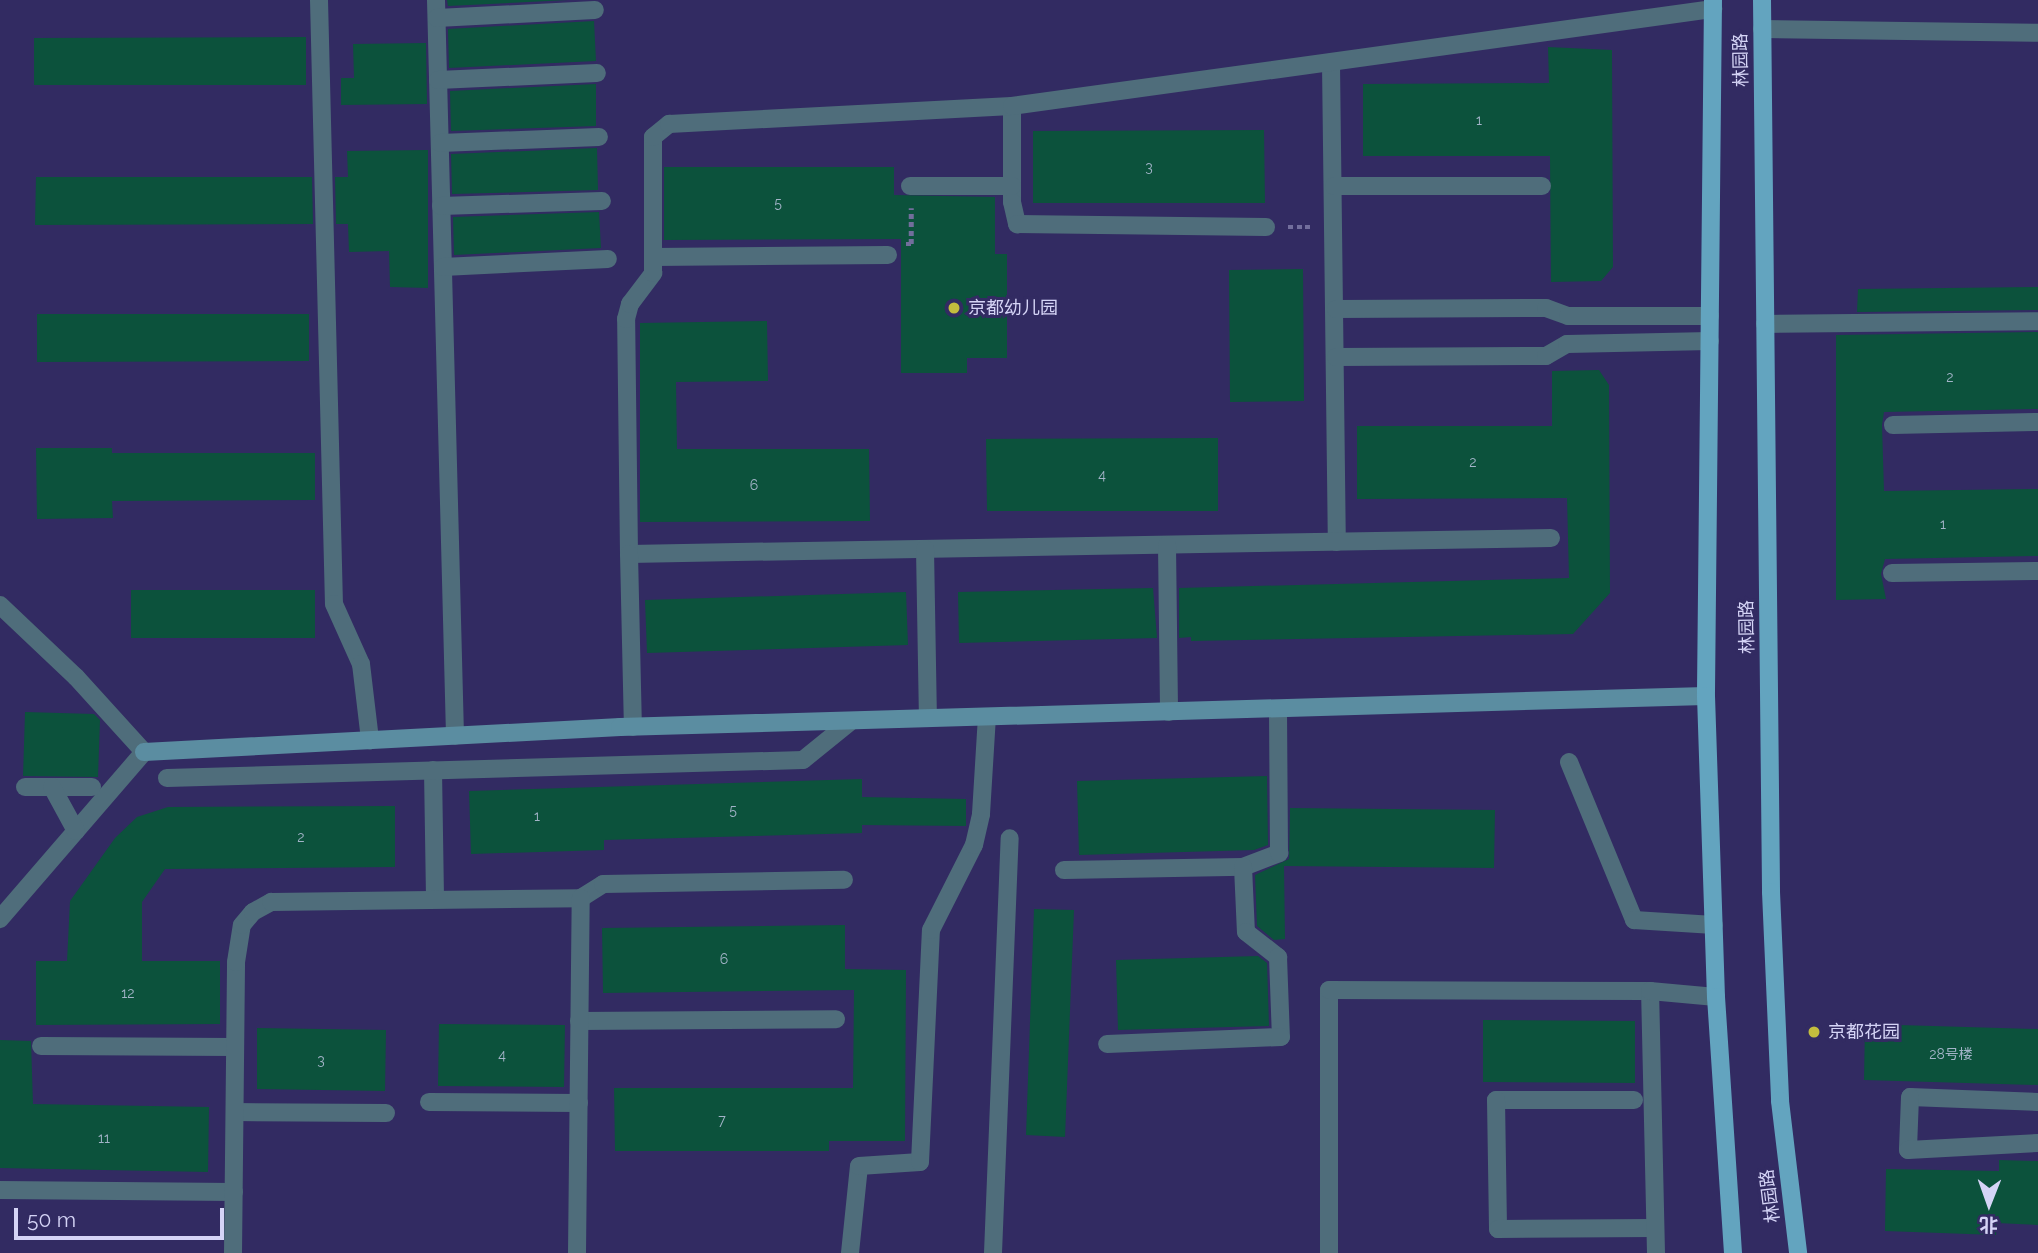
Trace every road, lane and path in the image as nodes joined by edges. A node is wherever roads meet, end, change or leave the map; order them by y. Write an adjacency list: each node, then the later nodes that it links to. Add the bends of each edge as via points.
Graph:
1 (319, 0): 50 (street, via 334,604 361,664)
2 (1762, 0): 6 (main road, 林园路)
3 (1713, 5): 8 (street); 27 (main road, 林园路)
4 (436, 9): 5 (street); 10 (street)
5 (595, 10)
6 (1762, 29): 7 (street); 29 (main road, 林园路)
7 (2038, 33)
8 (1331, 65): 11 (street); 16 (street)
9 (597, 73): 10 (street)
10 (438, 80): 13 (street)
11 (1012, 106): 15 (street); 23 (street, via 669,124 658,129 651,150)
12 (599, 137): 13 (street)
13 (440, 143): 19 (street)
14 (910, 186): 15 (street); 22 (path, via 911,244 888,245)
15 (1012, 186): 20 (street, via 1017,224)
16 (1335, 186): 17 (street); 21 (street)
17 (1542, 186)
18 (601, 201): 19 (street)
19 (442, 206): 25 (street)
20 (1266, 226): 21 (path)
21 (1335, 227): 26 (street)
22 (888, 255): 23 (street)
23 (653, 257): 38 (street, via 653,273 630,304 626,319)
24 (608, 259): 25 (street)
25 (443, 267): 49 (street)
26 (1336, 309): 27 (street, via 1546,308 1568,316); 31 (street)
27 (1710, 316): 30 (main road, 林园路)
28 (2038, 321): 29 (street)
29 (1765, 324): 91 (main road, 林园路, via 1771,892 1780,1101)
30 (1710, 341): 31 (street, via 1567,344 1546,356); 42 (main road, 林园路)
31 (1336, 356): 35 (street)
32 (2038, 422): 33 (street)
33 (1893, 425)
34 (1551, 538): 35 (street)
35 (1337, 541): 36 (street)
36 (1167, 545): 37 (street); 44 (street)
37 (925, 549): 38 (street); 46 (street)
38 (629, 554): 48 (street)
39 (2038, 571): 40 (street)
40 (1892, 573)
41 (0, 605): 51 (street, via 76,677)
42 (1706, 696): 43 (street); 66 (main road, 林园路)
43 (1278, 709): 44 (street); 60 (street, via 1279,853)
44 (1168, 712): 45 (street)
45 (987, 717): 46 (street); 86 (street, via 981,814 974,845 931,930 920,1162 859,1166)
46 (928, 719): 47 (street)
47 (850, 721): 48 (street); 53 (street, via 803,760)
48 (633, 727): 49 (street)
49 (455, 736): 50 (street)
50 (370, 740): 51 (street)
51 (144, 752): 58 (street)
52 (1569, 762): 66 (street, via 1634,919)
53 (433, 770): 54 (street); 63 (street)
54 (167, 778)
55 (24, 787): 56 (street)
56 (52, 787): 57 (street); 58 (street)
57 (92, 787)
58 (76, 831): 65 (street)
59 (1010, 838): 87 (street)
60 (1243, 867): 61 (street); 71 (street, via 1246,932 1278,957 1281,1037)
61 (1064, 870)
62 (844, 880): 64 (street, via 603,884)
63 (435, 898): 64 (street); 73 (street, via 271,902 253,912 238,939)
64 (581, 898): 70 (street)
65 (0, 919)
66 (1714, 925): 68 (main road, 林园路)
67 (1650, 991): 68 (street); 83 (street); 88 (street, via 1329,990)
68 (1716, 997): 90 (main road, 林园路)
69 (836, 1018): 70 (street)
70 (579, 1021): 77 (street)
71 (1107, 1044)
72 (40, 1046): 73 (street)
73 (235, 1047): 78 (street)
74 (1634, 1100): 83 (street, via 1496,1100 1498,1229)
75 (429, 1102): 77 (street)
76 (2038, 1102): 80 (street, via 1910,1097 1908,1150)
77 (579, 1103): 85 (street)
78 (235, 1112): 79 (street); 82 (street)
79 (386, 1113)
80 (2038, 1143)
81 (0, 1190): 82 (street)
82 (234, 1192): 84 (street)
83 (1655, 1228): 89 (street)
84 (233, 1253)
85 (577, 1253)
86 (850, 1253)
87 (993, 1253)
88 (1329, 1253)
89 (1656, 1253)
90 (1733, 1253)
91 (1798, 1253)

